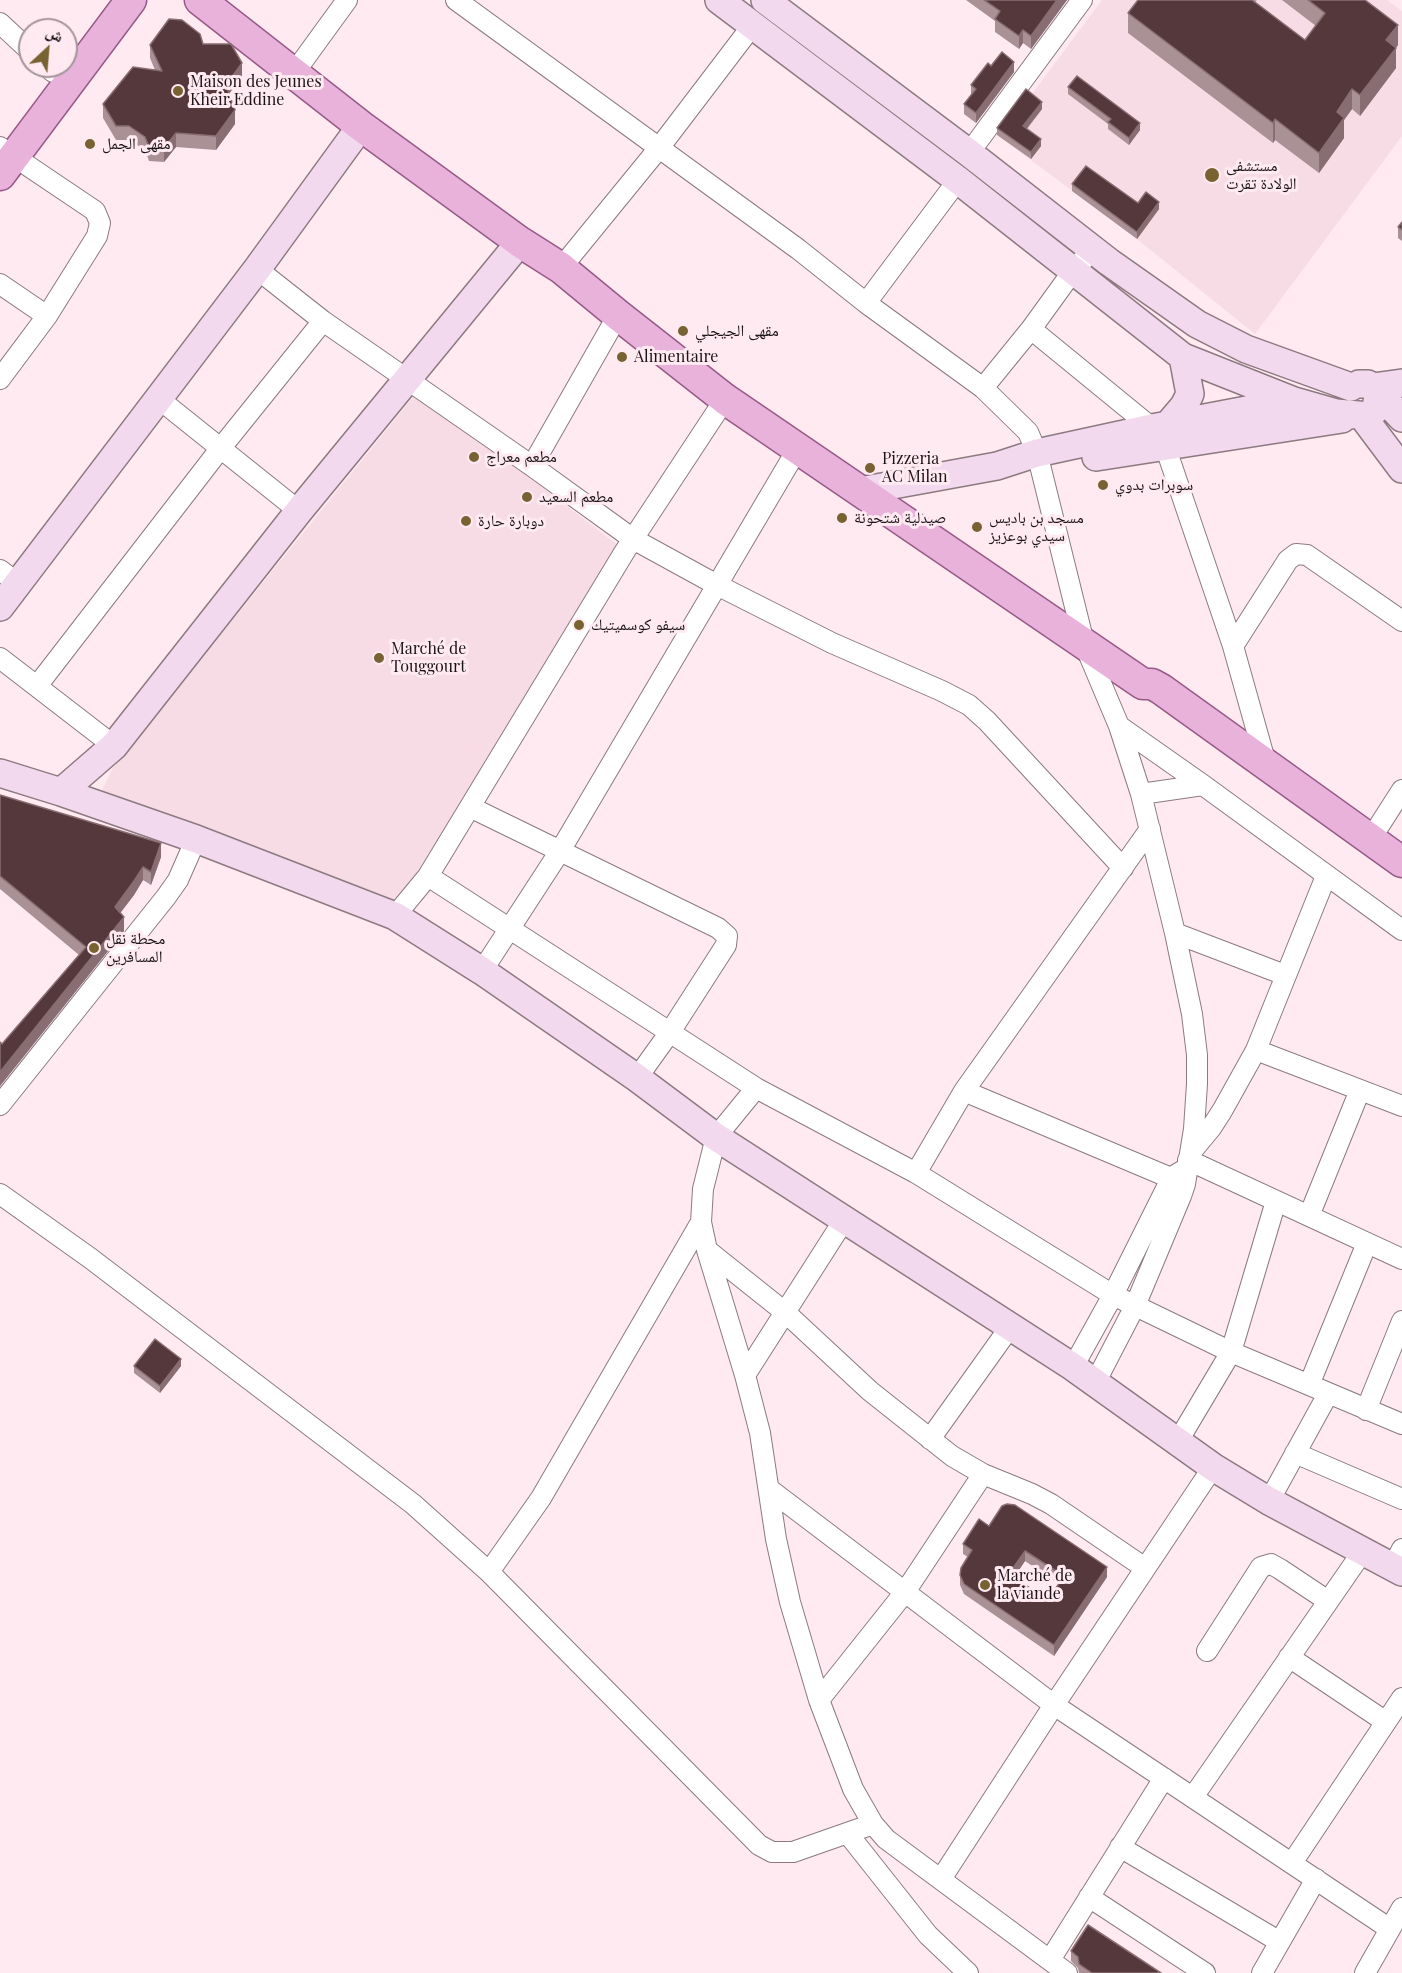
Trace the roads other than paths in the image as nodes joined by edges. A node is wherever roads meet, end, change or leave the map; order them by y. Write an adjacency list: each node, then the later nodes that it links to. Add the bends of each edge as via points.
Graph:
1 (108, 0): 11 (main road)
2 (131, 0): 18 (main road)
3 (200, 0): 13 (main road)
4 (348, 0): 13 (street)
5 (456, 0): 16 (street)
6 (719, 0): 10 (main road)
7 (1082, 0): 17 (street)
8 (773, 2): 17 (main road)
9 (0, 23): 12 (street)
10 (752, 26): 16 (street); 19 (main road)
11 (78, 38)
12 (18, 40)
13 (294, 73): 15 (main road)
14 (49, 78): 18 (main road)
15 (361, 126): 20 (main road); 23 (main road)
16 (659, 148): 22 (street); 26 (street)
17 (969, 153): 21 (main road)
18 (4, 156): 28 (street, via 95,212 100,223 97,236)
19 (958, 180): 24 (main road); 26 (street)
20 (520, 242): 22 (main road); 33 (main road)
21 (1093, 249): 24 (street); 38 (main road, via 1197,324)
22 (561, 268): 27 (main road)
23 (257, 269): 29 (street); 35 (main road)
24 (1073, 271): 30 (street); 31 (main road)
25 (0, 285): 28 (street)
26 (866, 303): 34 (street)
27 (618, 315): 36 (main road); 43 (street)
28 (47, 316): 32 (street)
29 (323, 321): 33 (street); 41 (street)
30 (1031, 329): 34 (street); 39 (street)
31 (1183, 357): 37 (main road); 39 (main road, via 1190,394)
32 (0, 379)
33 (405, 380): 43 (street); 46 (main road)
34 (982, 388): 42 (street, via 1028,432)
35 (159, 399): 41 (street); 48 (main road)
36 (725, 399): 40 (main road); 47 (street)
37 (1294, 401): 38 (main road, via 1336,414); 39 (main road)
38 (1375, 403): 39 (main road); 44 (main road)
39 (1161, 433): 42 (main road); 53 (street)
40 (798, 448): 45 (main road); 49 (street)
41 (220, 449): 46 (street); 56 (street)
42 (1039, 459): 45 (main road); 52 (street)
43 (532, 466): 47 (street)
44 (1402, 470)
45 (860, 491): 52 (main road)
46 (299, 511): 58 (main road)
47 (633, 539): 49 (street); 65 (street)
48 (9, 577): 50 (main road)
49 (717, 585): 69 (street); 71 (street, via 969,705)
50 (0, 607)
51 (1402, 621): 53 (street, via 1307,555 1296,554 1288,560)
52 (1084, 643): 55 (main road); 57 (street)
53 (1233, 646): 59 (street)
54 (0, 658): 56 (street)
55 (1139, 681): 57 (street); 59 (main road, via 1161,689); 74 (main road, via 1152,700)
56 (37, 686): 58 (street)
57 (1115, 718): 61 (street); 64 (street)
58 (114, 746): 63 (main road)
59 (1266, 764): 68 (main road)
60 (0, 773): 63 (main road)
61 (1203, 784): 64 (street); 73 (street)
62 (1402, 790): 68 (street)
63 (61, 792): 67 (main road)
64 (1141, 794): 66 (street)
65 (470, 807): 69 (street); 72 (street)
66 (1150, 829): 71 (street); 78 (street)
67 (196, 839): 75 (main road); 87 (street, via 166,897)
68 (1370, 840): 70 (main road)
69 (560, 851): 76 (street); 81 (street, via 718,928 727,936 726,945)
70 (1402, 862)
71 (1123, 868): 86 (street)
72 (428, 876): 75 (street); 76 (street)
73 (1326, 876): 77 (street); 80 (street)
74 (1402, 880)
75 (395, 916): 79 (main road)
76 (509, 930): 79 (street); 81 (street)
77 (1402, 930)
78 (1175, 933): 80 (street); 90 (street, via 1197,1055 1196,1111)
79 (482, 971): 83 (main road)
80 (1285, 975): 82 (street)
81 (670, 1032): 83 (street); 84 (street)
82 (1256, 1050): 85 (street); 90 (street)
83 (637, 1078): 89 (main road)
84 (756, 1088): 89 (street); 91 (street)
85 (1360, 1090): 88 (street); 94 (street)
86 (964, 1091): 90 (street); 91 (street)
87 (0, 1106)
88 (1402, 1106)
89 (716, 1137): 95 (main road); 96 (street, via 703,1189)
90 (1184, 1169): 93 (street); 100 (street); 101 (street)
91 (916, 1173): 100 (street)
92 (0, 1194): 124 (street, via 413,1504)
93 (1276, 1201): 94 (street); 105 (street)
94 (1310, 1216): 97 (street)
95 (844, 1220): 102 (street); 104 (main road)
96 (701, 1222): 98 (street); 124 (street, via 542,1498)
97 (1367, 1243): 99 (street); 109 (street)
98 (707, 1250): 102 (street); 107 (street)
99 (1401, 1256)
100 (1113, 1295): 101 (street); 106 (street)
101 (1135, 1306): 105 (street); 108 (street)
102 (786, 1313): 107 (street); 113 (street)
103 (1402, 1321): 111 (street)
104 (1010, 1327): 106 (main road); 113 (street)
105 (1231, 1353): 109 (street); 114 (street)
106 (1073, 1367): 108 (main road)
107 (745, 1375): 118 (street)
108 (1095, 1383): 114 (main road)
109 (1309, 1385): 110 (street)
110 (1328, 1394): 111 (street); 115 (street)
111 (1366, 1410): 112 (street)
112 (1402, 1424)
113 (930, 1440): 117 (street)
114 (1178, 1441): 116 (main road)
115 (1295, 1453): 119 (street); 120 (street)
116 (1213, 1467): 120 (main road); 123 (street)
117 (983, 1474): 123 (street, via 1051,1504); 125 (street)
118 (769, 1489): 125 (street); 130 (street, via 790,1602)
119 (1402, 1499)
120 (1269, 1501): 121 (main road)
121 (1363, 1551): 122 (main road); 126 (street)
122 (1399, 1562)
123 (1145, 1568): 131 (street)
124 (489, 1572): 136 (street, via 759,1845 772,1852 793,1852)
125 (905, 1592): 130 (street); 131 (street)
126 (1328, 1601): 127 (street, via 1271,1564 1261,1567); 128 (street)
127 (1207, 1651)
128 (1289, 1657): 132 (street); 134 (street)
129 (1402, 1698): 132 (street)
130 (819, 1700): 135 (street, via 853,1789)
131 (1054, 1705): 133 (street); 139 (street)
132 (1386, 1722): 138 (street)
133 (1164, 1778): 134 (street); 137 (street)
134 (1193, 1797): 138 (street)
135 (873, 1824): 136 (street); 139 (street, via 886,1839)
136 (848, 1834): 146 (street, via 928,1935)
137 (1120, 1848): 141 (street); 144 (street)
138 (1292, 1863): 140 (street)
139 (942, 1879): 145 (street)
140 (1317, 1879): 143 (street); 144 (street)
141 (1089, 1897): 145 (street); 148 (street)
142 (1402, 1908): 143 (street)
143 (1390, 1929): 150 (street)
144 (1280, 1942): 149 (street)
145 (1050, 1960): 147 (street)
146 (968, 1973)
147 (1067, 1973)
148 (1205, 1973)
149 (1262, 1973)
150 (1365, 1973)

